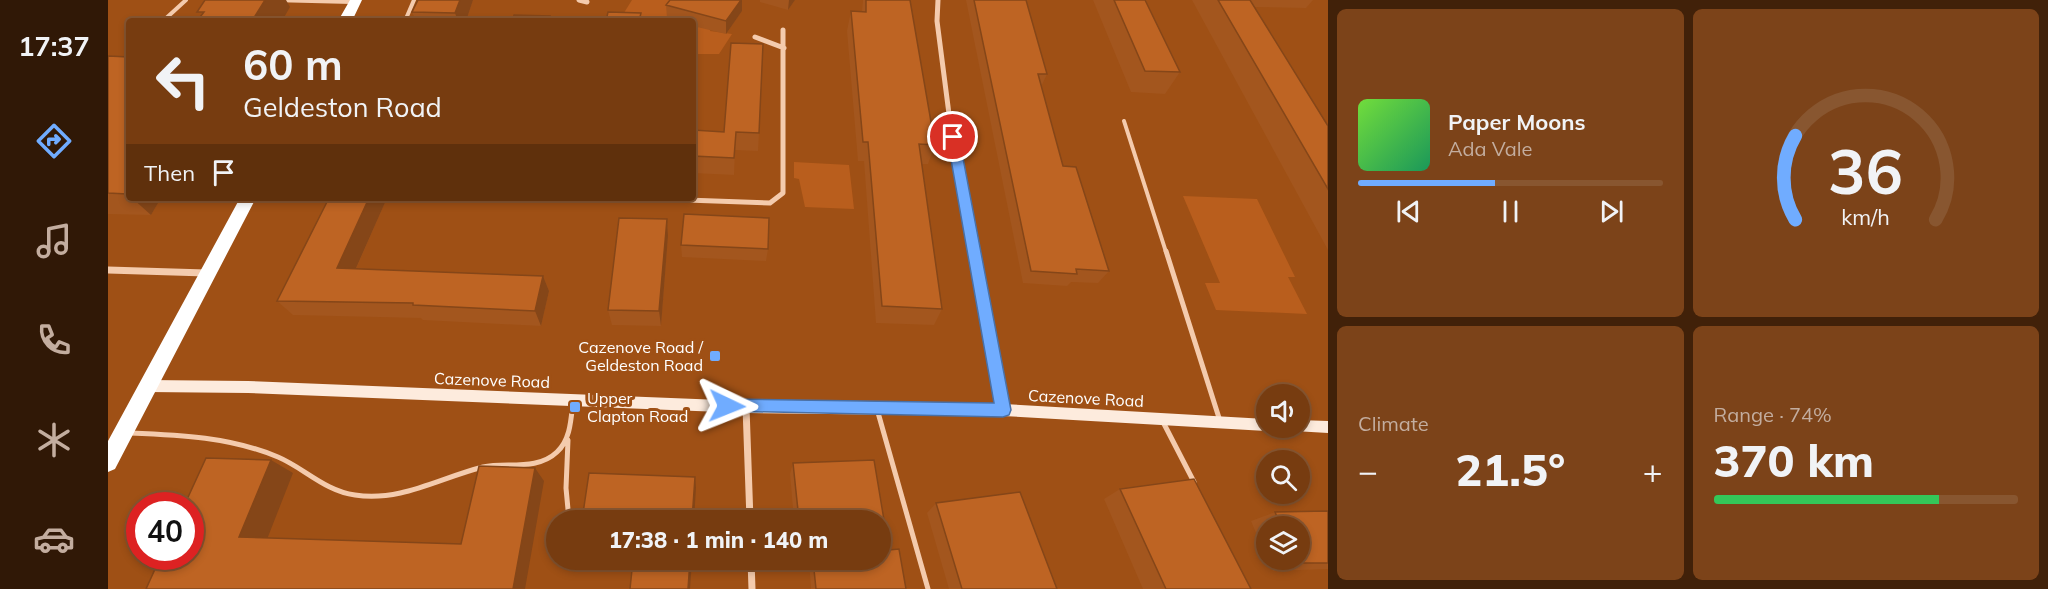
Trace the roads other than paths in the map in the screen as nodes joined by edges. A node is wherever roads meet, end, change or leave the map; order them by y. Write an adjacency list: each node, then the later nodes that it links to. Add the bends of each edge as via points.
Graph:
1 (186, 0): 8 (lane)
2 (271, 0): 6 (lane)
3 (414, 0): 10 (lane)
4 (579, 0): 7 (street)
5 (938, 0): 23 (street, via 937,21 949,114)
6 (356, 1): 9 (highway)
7 (587, 2)
8 (166, 18)
9 (347, 18)
10 (406, 18)
11 (783, 30): 13 (street)
12 (755, 37): 13 (street)
13 (784, 48): 15 (street, via 783,193 770,203)
14 (1124, 121): 25 (lane)
15 (696, 200)
16 (246, 201): 18 (highway)
17 (108, 270): 18 (street)
18 (208, 273): 19 (highway)
19 (148, 386): 20 (street, Cazenove Road); 29 (highway)
20 (573, 399): 21 (street, Cazenove Road); 30 (lane)
21 (746, 407): 22 (street, Cazenove Road); 34 (street)
22 (877, 409): 23 (street, Cazenove Road); 37 (lane)
23 (1003, 410): 24 (street, Cazenove Road)
24 (1162, 419): 25 (street, Cazenove Road); 32 (lane)
25 (1221, 423): 26 (street, Cazenove Road)
26 (1256, 425)
27 (1310, 426): 28 (street)
28 (1328, 427)
29 (124, 433): 30 (lane, via 200,434 258,448 284,459 326,486 352,495 379,497 409,494 482,467 538,465); 31 (highway)
30 (568, 440): 33 (lane)
31 (108, 462)
32 (1199, 493)
33 (568, 510)
34 (750, 510)
35 (751, 570): 36 (street)
36 (752, 589)
37 (928, 589)

